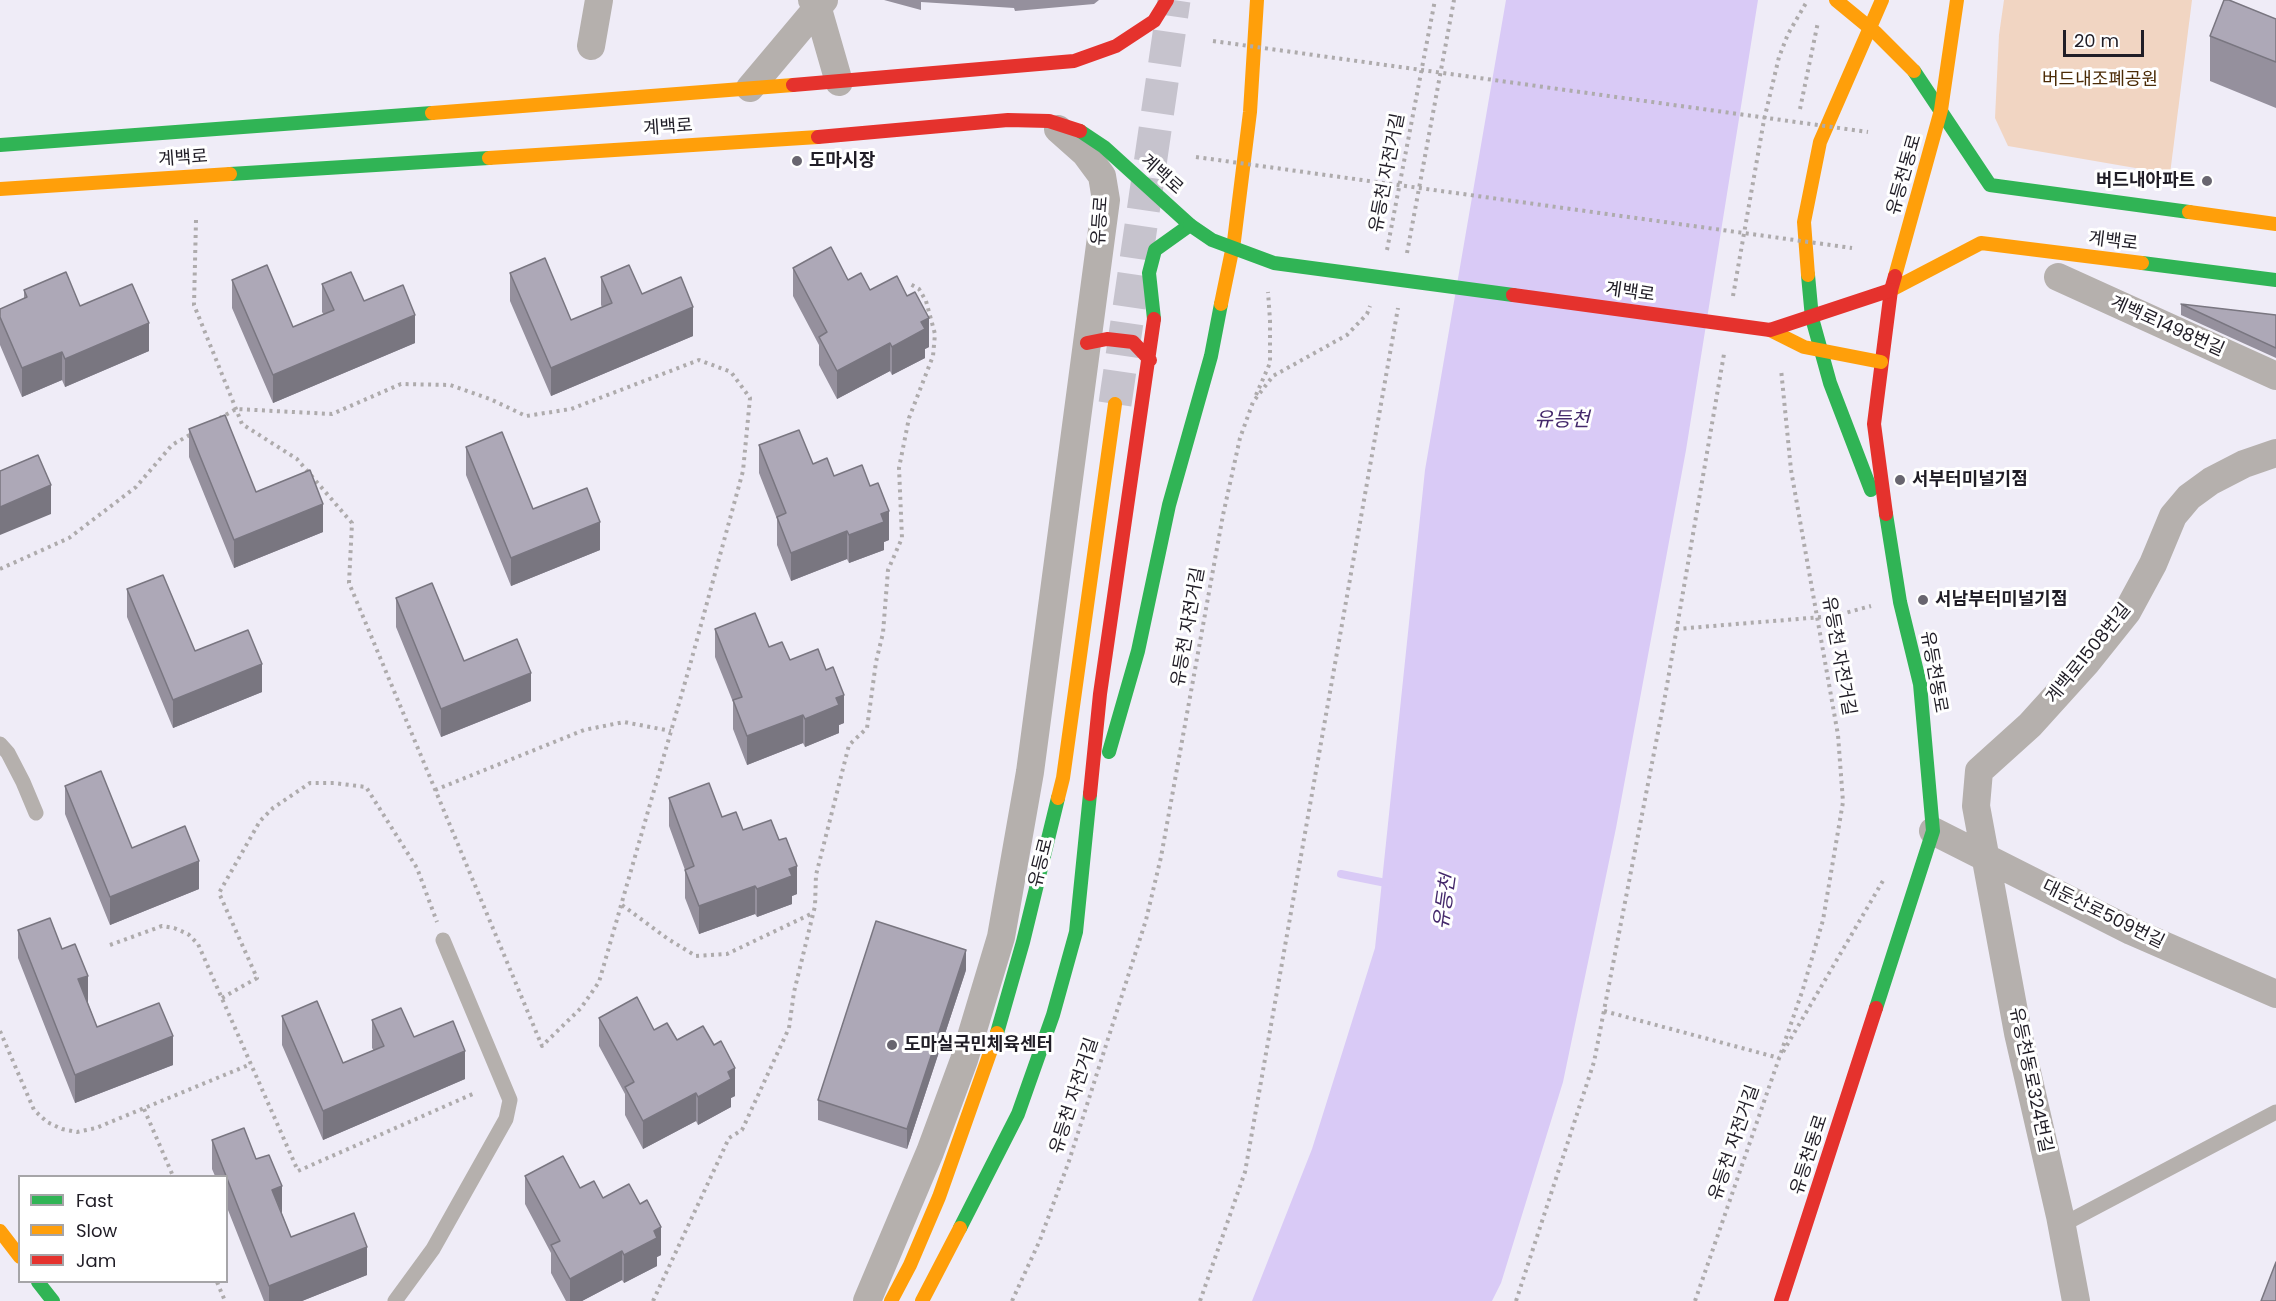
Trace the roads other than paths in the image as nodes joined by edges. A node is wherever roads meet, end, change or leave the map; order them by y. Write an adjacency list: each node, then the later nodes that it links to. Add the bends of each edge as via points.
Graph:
1 (599, 0): 10 (street)
2 (1156, 0): 9 (main road)
3 (1167, 0): 9 (main road, 계백로)
4 (1257, 0): 32 (main road, via 1243,177 1211,356 1169,504 1138,651)
5 (1836, 0): 13 (main road, bridge, via 1914,71)
6 (1882, 0): 29 (main road, via 1820,142 1804,222 1812,318 1830,383)
7 (1957, 0): 13 (main road, 유등천동로)
8 (818, 3): 11 (street); 12 (street)
9 (1154, 21): 11 (main road, 계백로, via 1116,46 1074,61)
10 (591, 46)
11 (839, 82): 12 (main road, 계백로)
12 (750, 88): 15 (main road, 계백로)
13 (1941, 110): 17 (main road, via 1990,184); 21 (main road, 유등천동로)
14 (1049, 121): 16 (main road, 계백로, via 1008,120 845,135); 18 (main road, 계백로, via 1080,131 1104,147); 23 (street, 유등로, via 1085,153 1102,176 1106,200)
15 (0, 145)
16 (0, 189)
17 (2276, 224)
18 (1190, 225): 22 (main road, 계백로, bridge, via 1212,240 1274,263); 24 (main road, via 1155,250 1149,273 1154,301)
19 (2058, 277): 26 (street, 계백로1498번길)
20 (2276, 280): 21 (main road, 계백로, via 1981,243)
21 (1892, 290): 22 (main road, 계백로, bridge); 25 (main road, 유등천동로)
22 (1770, 330): 25 (main road, bridge, via 1804,347)
23 (1087, 343): 24 (main road, via 1107,339 1133,342); 44 (street, 유등로, via 1030,772 1001,937 964,1060 934,1142)
24 (1150, 360): 32 (main road, via 1100,694)
25 (1881, 362): 29 (main road, 유등천동로, via 1874,424)
26 (2276, 376)
27 (1115, 404): 45 (main road, 유등로, via 1063,778 1023,942 995,1041 963,1132 931,1216)
28 (2276, 453): 34 (street, 계백로1508번길, via 2244,464 2189,497 2173,516 2127,612 2030,725 1979,771 1976,806)
29 (1888, 533): 33 (main road, 유등천동로, via 1920,684)
30 (0, 744): 31 (lane)
31 (36, 813)
32 (1088, 829): 46 (main road, via 1076,932 1053,1015 1018,1114)
33 (1933, 831): 34 (street, 대둔산로509번길); 47 (main road, 유등천동로)
34 (1987, 858): 36 (street, 대둔산로509번길, via 2131,931); 38 (street, 유등천동로324번길, via 2018,1033)
35 (443, 939): 43 (lane, via 510,1100 506,1119 433,1249)
36 (2276, 994)
37 (2276, 1112): 38 (lane)
38 (2062, 1225): 48 (street, 유등천동로324번길)
39 (0, 1231): 40 (main road)
40 (18, 1254)
41 (40, 1283): 42 (main road)
42 (53, 1301)
43 (395, 1301)
44 (867, 1301)
45 (891, 1301)
46 (922, 1301)
47 (1781, 1301)
48 (2076, 1301)

